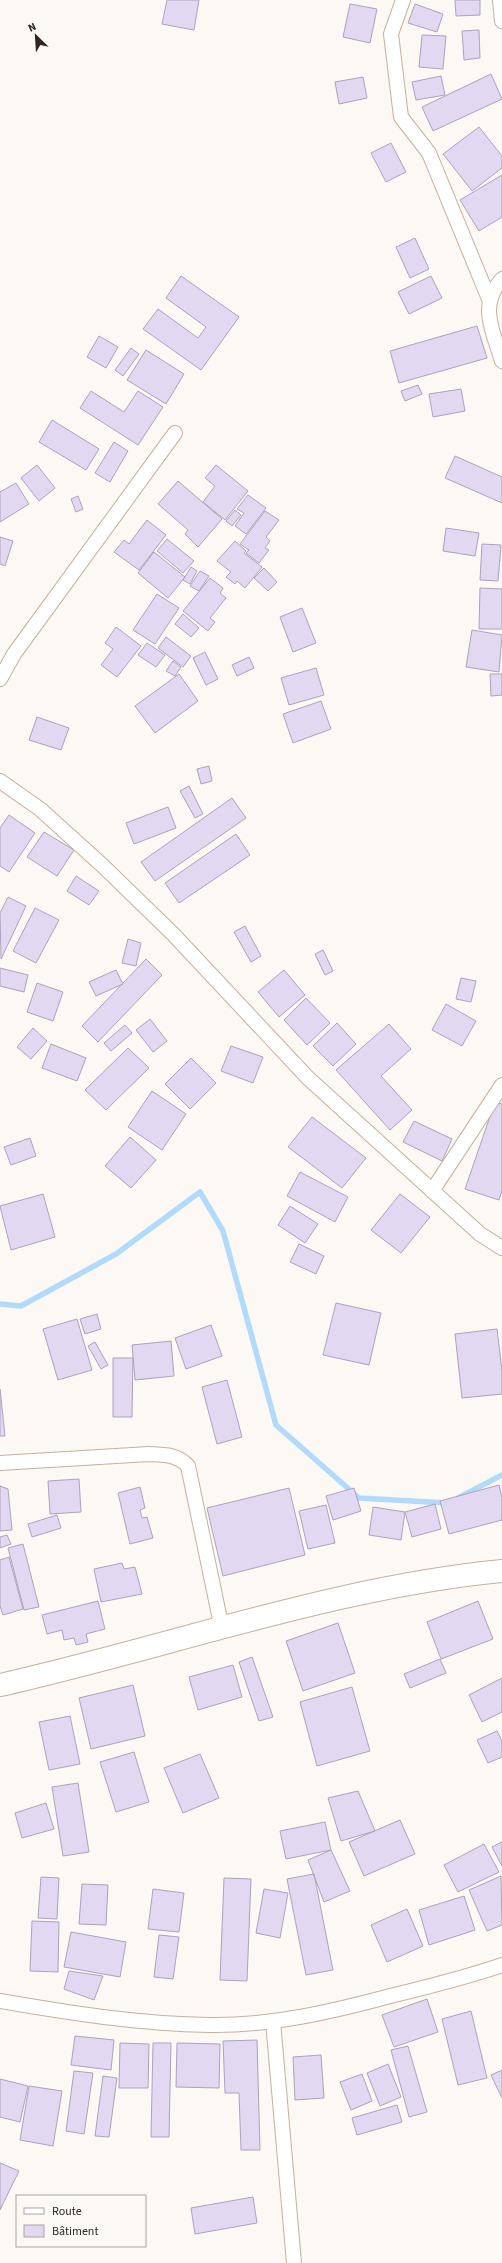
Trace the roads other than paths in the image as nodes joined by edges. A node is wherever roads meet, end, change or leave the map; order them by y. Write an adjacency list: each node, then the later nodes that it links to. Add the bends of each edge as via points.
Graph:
1 (403, 0): 5 (street, via 391,34 401,117 429,153)
2 (500, 0): 3 (street)
3 (502, 21)
4 (502, 280): 5 (street)
5 (489, 299): 6 (street, via 489,315)
6 (502, 361)
7 (175, 433): 8 (street, via 14,654)
8 (0, 679)
9 (0, 781): 11 (street, via 40,809 103,866 173,934 308,1078)
10 (502, 1085): 11 (street)
11 (432, 1191): 12 (street, via 480,1234)
12 (502, 1248)
13 (0, 1463): 15 (street, via 149,1454 173,1456 183,1460 188,1466)
14 (502, 1571): 15 (main road, via 457,1576 331,1601)
15 (222, 1629): 16 (main road)
16 (0, 1685)
17 (501, 1969): 19 (street, via 338,2010)
18 (0, 2001): 19 (street, via 96,2017 211,2025)
19 (273, 2021): 20 (street)
20 (294, 2263)

